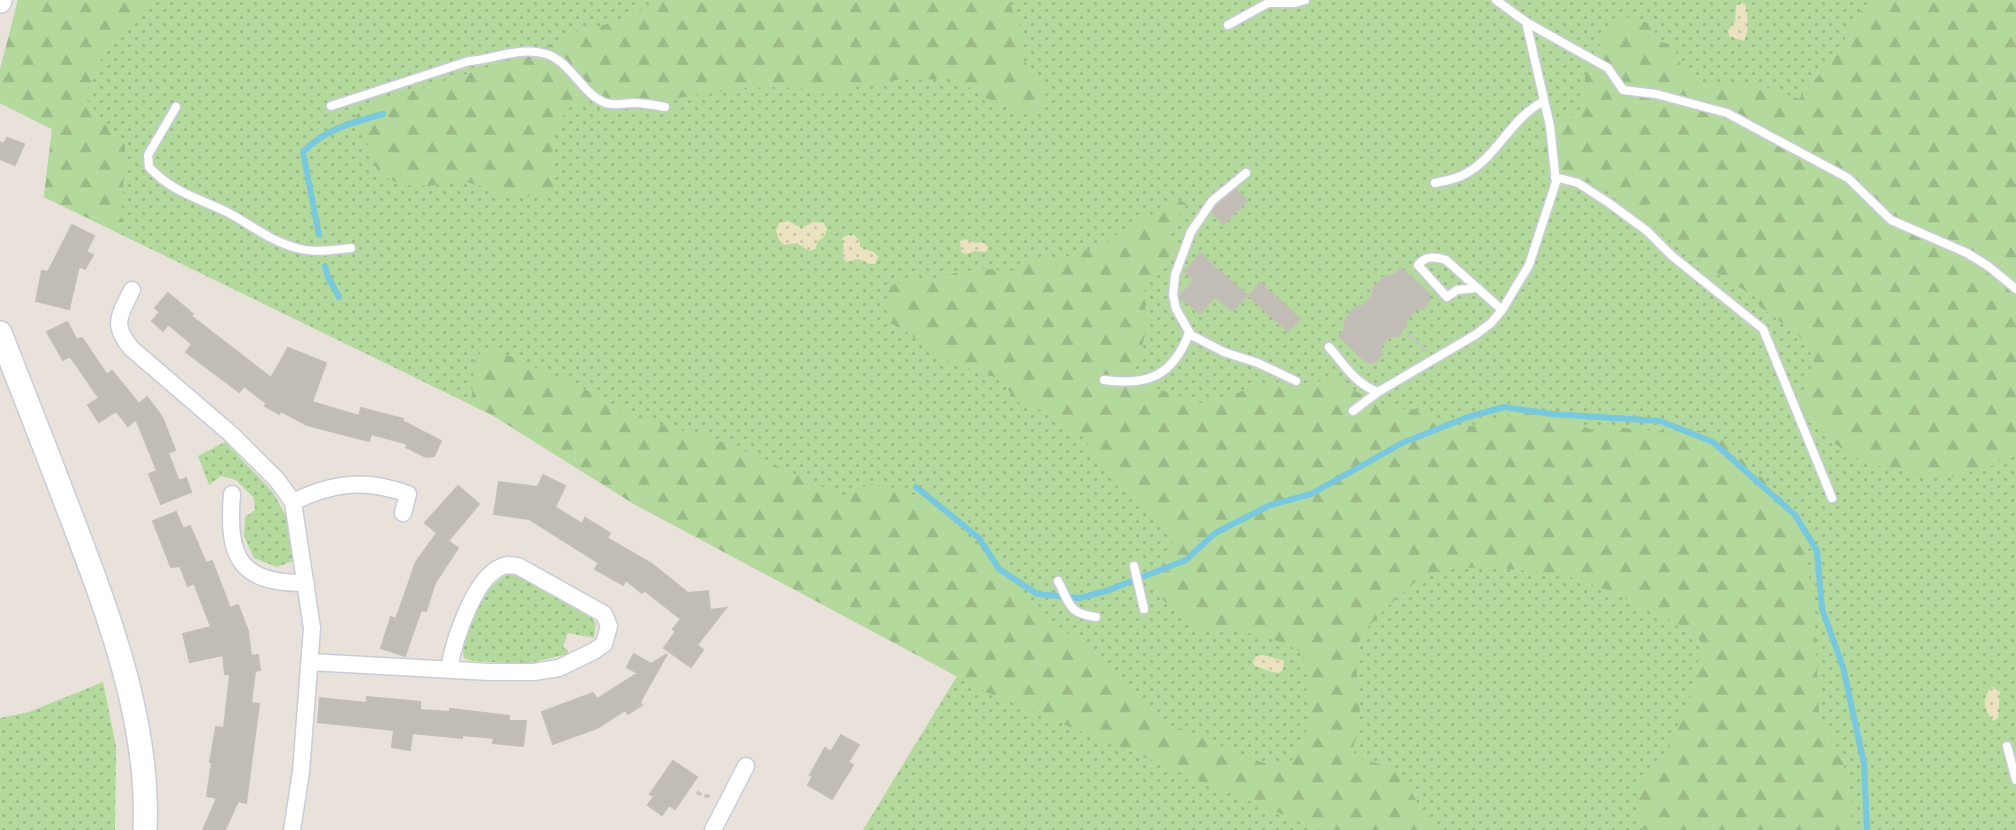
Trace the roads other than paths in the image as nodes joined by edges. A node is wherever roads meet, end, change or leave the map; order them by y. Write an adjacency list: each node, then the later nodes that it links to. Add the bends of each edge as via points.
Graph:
1 (1305, 0): 4 (lane, via 1268,3)
2 (1496, 0): 3 (lane)
3 (1526, 22): 5 (lane); 14 (lane, via 1608,68 1623,90 1727,113 1754,126 1848,178 1891,220 1966,253)
4 (1228, 25)
5 (1544, 101): 10 (lane); 11 (lane, via 1529,109 1468,172)
6 (331, 106): 8 (lane, via 445,68 518,50 550,55 606,103)
7 (176, 107): 12 (lane, via 148,155 149,167 157,175 194,200 278,241 315,251)
8 (665, 107)
9 (1245, 173): 18 (lane, via 1197,220 1175,275 1176,309)
10 (1555, 177): 16 (lane, via 1529,265); 25 (lane, via 1578,183 1609,203 1763,330)
11 (1435, 183)
12 (351, 248)
13 (1478, 288): 13 (lane, via 1446,260 1427,258 1418,265 1447,297 1457,290); 16 (lane)
14 (2016, 289)
15 (132, 290): 26 (street, via 119,315 121,336 230,434)
16 (1502, 310): 22 (lane, via 1475,335)
17 (0, 333): 38 (main road, via 124,666 140,755)
18 (1189, 333): 20 (lane, via 1172,366 1155,377 1127,383); 21 (lane)
19 (1329, 348): 22 (lane, via 1352,376)
20 (1104, 380)
21 (1296, 381)
22 (1378, 392): 23 (lane)
23 (1353, 411)
24 (232, 494): 30 (street, via 233,542 247,570 270,582)
25 (1832, 498)
26 (293, 502): 27 (street, via 326,488 361,484 408,494); 30 (street)
27 (403, 513)
28 (1134, 568): 31 (lane)
29 (1058, 581): 32 (lane, via 1069,607)
30 (306, 583): 33 (street, via 312,628)
31 (1144, 610)
32 (1096, 617)
33 (310, 662): 34 (street); 39 (street)
34 (449, 669): 34 (street, via 453,643 472,600 506,565 518,566 585,602 604,614 609,625 604,644 559,668 508,673)
35 (2007, 746): 37 (lane)
36 (746, 766): 40 (street)
37 (2016, 780)
38 (145, 830)
39 (292, 830)
40 (713, 830)

